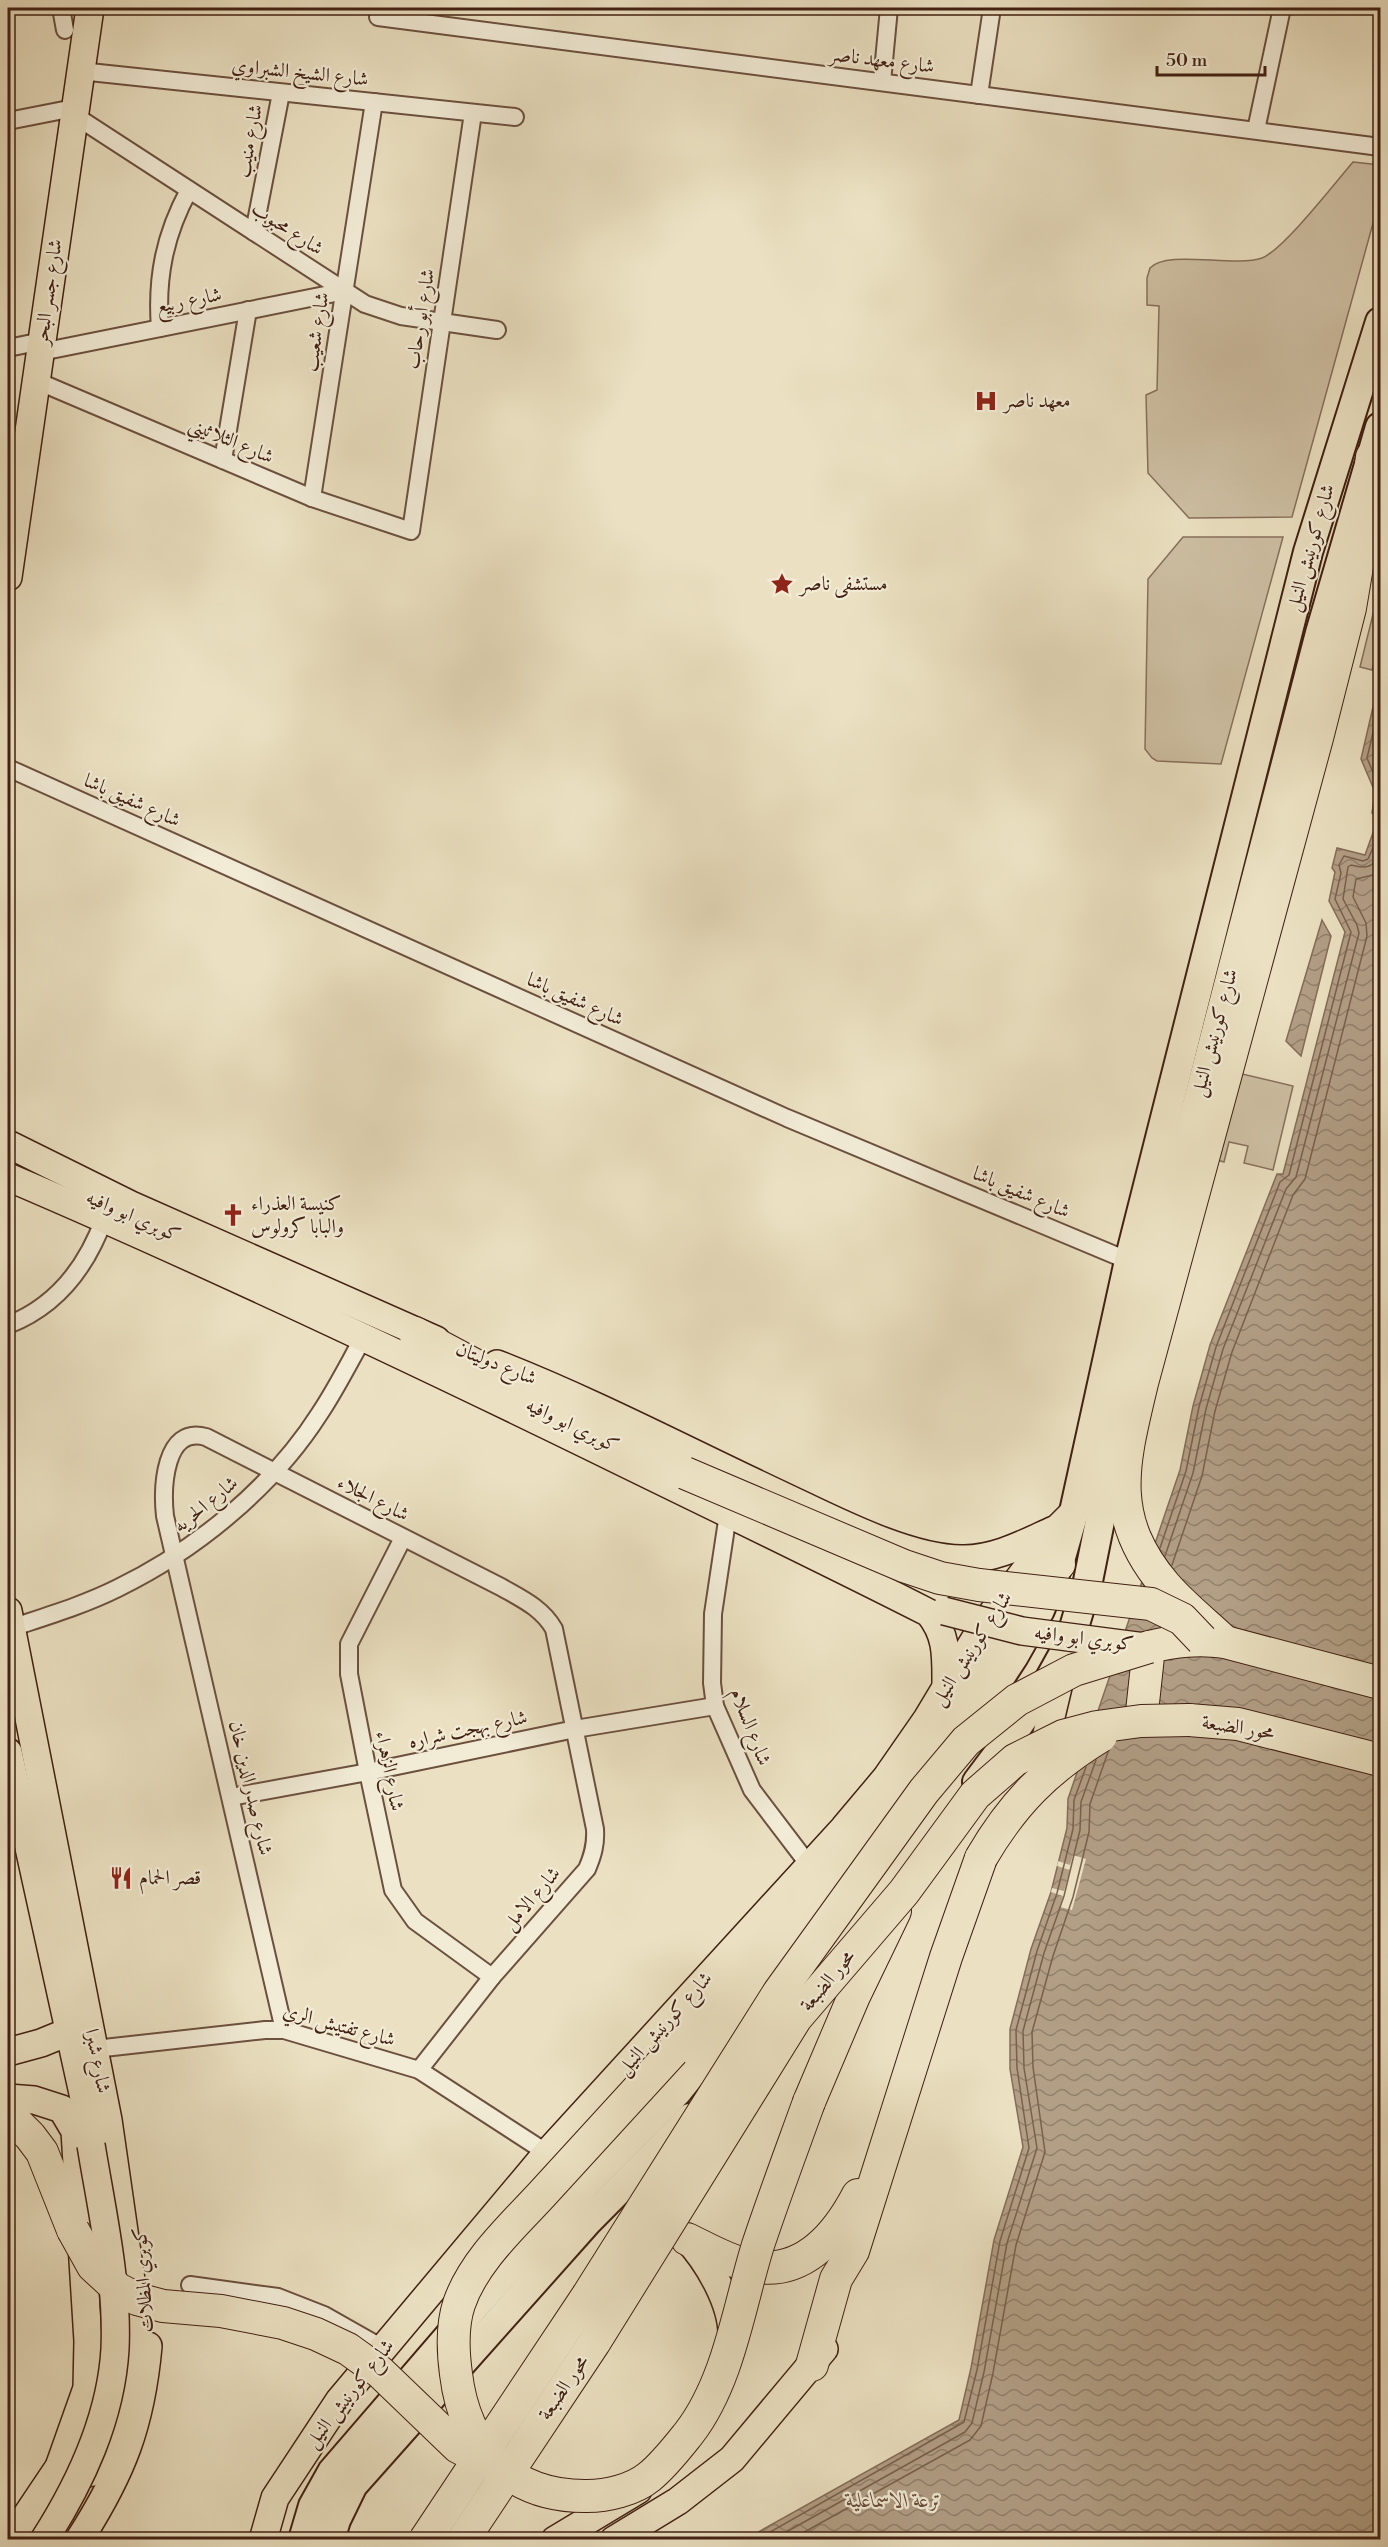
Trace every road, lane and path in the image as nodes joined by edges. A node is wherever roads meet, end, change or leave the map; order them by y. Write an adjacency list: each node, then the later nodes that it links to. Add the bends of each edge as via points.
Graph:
1 (62, 8): 7 (street)
2 (90, 8): 8 (main road, شارع جسر البحر)
3 (889, 8): 9 (street)
4 (992, 8): 11 (street)
5 (1282, 8): 17 (street)
6 (378, 17): 9 (street, شارع معهد ناصر)
7 (65, 30)
8 (80, 71): 10 (street, شارع الشيخ الشبراوي); 13 (main road, شارع جسر البحر)
9 (882, 82): 11 (street, شارع معهد ناصر)
10 (281, 93): 12 (street, شارع الشيخ الشبراوي); 20 (street, شارع منيب)
11 (979, 95): 17 (street, شارع معهد ناصر)
12 (374, 102): 14 (street, شارع الشيخ الشبراوي); 21 (street, شارع شعيب)
13 (74, 111): 16 (street); 19 (street, شارع محبوب); 27 (main road, شارع جسر البحر)
14 (474, 113): 15 (street, شارع الشيخ الشبراوي); 23 (street, شارع أبو رحاب)
15 (515, 117)
16 (8, 121)
17 (1256, 130): 18 (street, شارع معهد ناصر)
18 (1380, 147)
19 (189, 190): 20 (street, شارع محبوب); 25 (street, via 163,256)
20 (254, 232): 21 (street, شارع محبوب)
21 (345, 291): 22 (street, شارع ربيع); 23 (street, شارع محبوب, via 382,312); 33 (street, شارع شعيب)
22 (249, 310): 25 (street, شارع ربيع); 32 (street)
23 (442, 322): 26 (street, شارع محبوب); 34 (street, شارع أبو رحاب)
24 (1380, 322): 35 (highway, شارع كورنيش النيل)
25 (160, 328): 27 (street, شارع ربيع)
26 (497, 330)
27 (42, 346): 28 (street, شارع ربيع); 29 (main road, شارع جسر البحر)
28 (8, 348)
29 (37, 381): 32 (street, شارع الثلاثيني); 37 (main road, شارع جسر البحر)
30 (1380, 427): 31 (highway, شارع كورنيش النيل)
31 (1372, 458): 36 (highway, شارع كورنيش النيل); 56 (highway, via 1350,608 1125,1462 1125,1510 1141,1551)
32 (223, 460): 33 (street, شارع الثلاثيني)
33 (312, 498): 34 (street, شارع الثلاثيني)
34 (411, 531)
35 (1308, 552): 36 (highway, via 1311,559 1325,566); 38 (highway, شارع كورنيش النيل)
36 (1340, 562): 39 (highway, شارع كورنيش النيل)
37 (8, 577)
38 (1290, 622): 39 (highway, via 1311,621); 45 (highway, شارع كورنيش النيل)
39 (1320, 633): 57 (highway, شارع كورنيش النيل, via 1123,1388 1088,1581)
40 (8, 768): 45 (street, شارع شفيق باشا, via 787,1118)
41 (8, 1144): 47 (main road, شارع دوليتان, via 131,1205)
42 (8, 1161): 58 (main road, كوبري ابو وافيه, bridge, via 326,1305 944,1611 1022,1631)
43 (8, 1177): 44 (main road, شارع دوليتان)
44 (104, 1219): 46 (street, via 79,1272 36,1312); 48 (main road, شارع دوليتان)
45 (1130, 1261): 51 (highway, شارع كورنيش النيل)
46 (8, 1325)
47 (415, 1333): 51 (main road, شارع دوليتان, via 578,1398 856,1531 924,1553 986,1558 1008,1551); 56 (highway, bridge, via 602,1433 904,1566 940,1578 1151,1604)
48 (363, 1338): 49 (street, شارع الحريه, via 320,1414); 50 (main road, شارع دوليتان)
49 (275, 1473): 52 (street, شارع الجلاء); 53 (street, شارع الحريه, via 251,1497); 53 (street, شارع الجلاء, via 206,1437 188,1435 180,1439 174,1447 164,1492 165,1516)
50 (728, 1514): 60 (main road, شارع دوليتان, via 929,1613 940,1626 946,1645); 61 (street, شارع السلام, via 714,1614)
51 (1066, 1520): 54 (highway, شارع كورنيش النيل); 60 (main road, شارع كورنيش النيل, via 984,1624)
52 (403, 1538): 63 (street, شارع الجلاء, via 501,1587 547,1617 556,1635); 66 (street, شارع الزهراء, via 350,1644 349,1674)
53 (175, 1556): 55 (street, شارع الحريه, via 80,1605); 67 (street, شارع صدر الدين خان)
54 (1059, 1564): 91 (highway, bridge, via 1036,1585 994,1660 874,1827 809,1907 497,2243 470,2281 458,2305 453,2339 458,2395 472,2432); 92 (highway, شارع كورنيش النيل, via 1040,1610 1014,1656 889,1845 762,1986 677,2092 582,2188 483,2298)
55 (9, 1619): 73 (main road, شارع شبرا)
56 (1214, 1641): 58 (highway, محور الضبعة); 59 (highway)
57 (1069, 1644): 83 (highway, شارع كورنيش النيل, via 1050,1680 1007,1743 920,1855 741,2066); 89 (main road, شارع كورنيش النيل, via 1044,1742 1007,1827 835,2330)
58 (1149, 1647): 62 (highway); 99 (highway, محور الضبعة, bridge, via 1074,1671 1017,1700 966,1741 924,1791 779,1992 588,2295)
59 (1380, 1683)
60 (946, 1684): 68 (main road, شارع كورنيش النيل, via 886,1778)
61 (715, 1706): 63 (street, شارع بهجت شراره); 68 (street, شارع السلام, via 752,1790)
62 (1141, 1721): 65 (highway, محور الضبعة, bridge, via 1238,1724); 69 (highway, محور الضبعة, bridge, via 1063,1736 1015,1760 975,1795); 80 (highway, bridge, via 1101,1736 1071,1754 1028,1792 999,1828 981,1858)
63 (575, 1729): 66 (street, شارع بهجت شراره); 70 (street, شارع الامل, via 595,1829 593,1855 587,1869)
64 (8, 1752): 72 (main road, شارع شبرا)
65 (1380, 1760)
66 (368, 1772): 67 (street, شارع بهجت شراره); 70 (street, شارع الزهراء, via 393,1890 415,1921)
67 (231, 1797): 71 (street, شارع صدر الدين خان)
68 (809, 1865): 82 (main road, شارع كورنيش النيل)
69 (904, 1892): 91 (highway, bridge, via 809,2102 758,2247 733,2340 691,2431 648,2478 598,2496 566,2497 541,2491); 100 (highway, محور الضبعة, bridge, via 796,2018 594,2343)
70 (492, 1977): 75 (street, شارع الامل)
71 (284, 2030): 73 (street, شارع تفتيش الري); 75 (street, شارع تفتيش الري)
72 (68, 2032): 74 (main road); 81 (main road, شارع شبرا)
73 (95, 2049): 79 (main road, شارع شبرا)
74 (8, 2052)
75 (419, 2070): 82 (street, شارع تفتيش الري)
76 (8, 2098): 77 (main road, via 34,2100)
77 (62, 2109): 81 (main road, via 81,2125); 84 (main road, via 75,2131)
78 (8, 2114): 91 (highway, bridge, via 42,2152 93,2266 118,2289 152,2304 221,2311 316,2334 348,2349 380,2373 458,2447)
79 (108, 2120): 90 (main road, شارع شبرا, via 134,2301 133,2350 103,2463 92,2474); 95 (main road, كوبري المظلات, via 125,2148 130,2168 144,2246 150,2315 144,2390 137,2421 122,2464)
80 (890, 2136): 85 (highway, via 846,2218 812,2254 777,2266 755,2267); 89 (highway, via 853,2251 836,2279)
81 (91, 2145): 84 (main road, via 87,2150 87,2185); 94 (main road, كوبري المظلات, bridge, via 109,2255 115,2350 98,2432 68,2502)
82 (547, 2153): 88 (main road, شارع كورنيش النيل)
83 (624, 2187): 85 (main road); 92 (highway, شارع كورنيش النيل)
84 (81, 2195): 90 (main road, via 87,2388)
85 (687, 2239): 101 (main road, via 718,2287 733,2331 726,2382 711,2417 689,2446 630,2497)
86 (190, 2285): 88 (street, via 278,2297 324,2315)
87 (209, 2322): 88 (street, via 280,2332)
88 (376, 2359): 96 (main road, شارع كورنيش النيل, via 339,2402 275,2498)
89 (812, 2365): 102 (main road, شارع كورنيش النيل, via 732,2459 678,2501)
90 (59, 2467): 93 (main road)
91 (498, 2467)
92 (342, 2479): 97 (highway, via 313,2506); 98 (highway)
93 (10, 2540)
94 (44, 2540)
95 (79, 2540)
96 (263, 2540)
97 (303, 2540)
98 (330, 2540)
99 (425, 2540)
100 (463, 2540)
101 (555, 2540)
102 (614, 2540)

